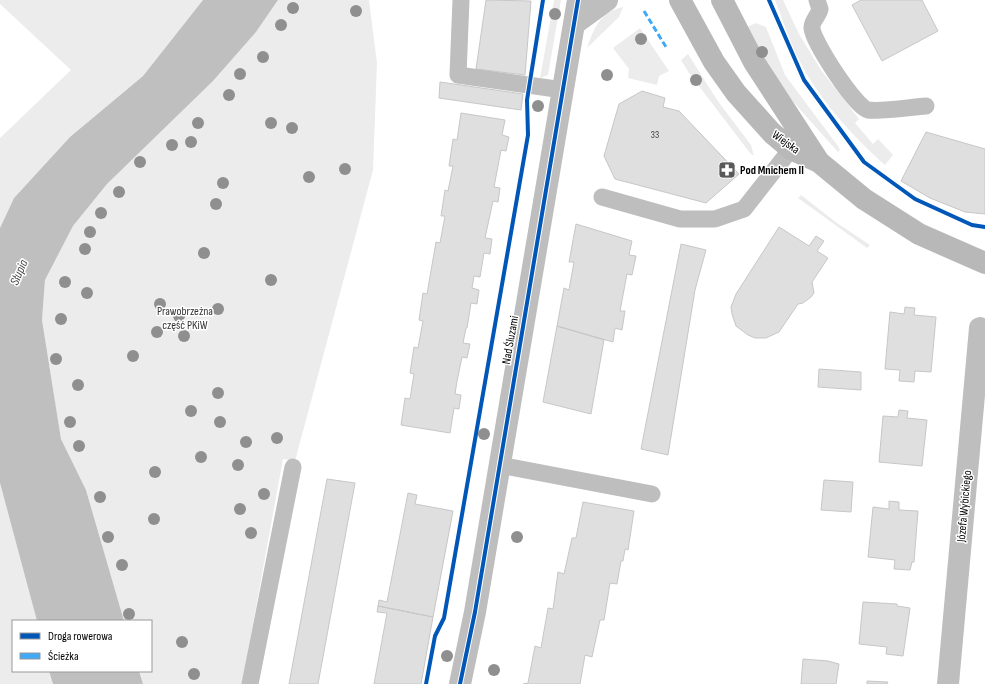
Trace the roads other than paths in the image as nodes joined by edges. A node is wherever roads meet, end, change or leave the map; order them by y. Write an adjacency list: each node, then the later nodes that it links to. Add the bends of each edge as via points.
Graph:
1 (461, 0): 8 (lane, via 458,75)
2 (578, 0): 7 (street, Nad Śluzami)
3 (607, 0): 7 (street)
4 (680, 0): 10 (main road, Wiejska, via 714,62 736,93 772,133)
5 (722, 0): 11 (main road, Wiejska, via 754,62)
6 (817, 0): 9 (lane, via 820,9 813,31 830,66 859,105 869,110)
7 (574, 24): 8 (street, Nad Śluzami)
8 (563, 90): 15 (street, Nad Śluzami)
9 (926, 106)
10 (791, 149): 11 (main road, Wiejska); 12 (lane, via 744,209 715,219 680,219)
11 (819, 162): 13 (main road, via 864,199 919,234)
12 (602, 197)
13 (985, 263)
14 (980, 328): 20 (street, Józefa Wybickiego)
15 (499, 465): 17 (lane); 19 (street, Nad Śluzami)
16 (293, 467): 18 (lane)
17 (652, 494)
18 (250, 684)
19 (460, 684)
20 (948, 684)

